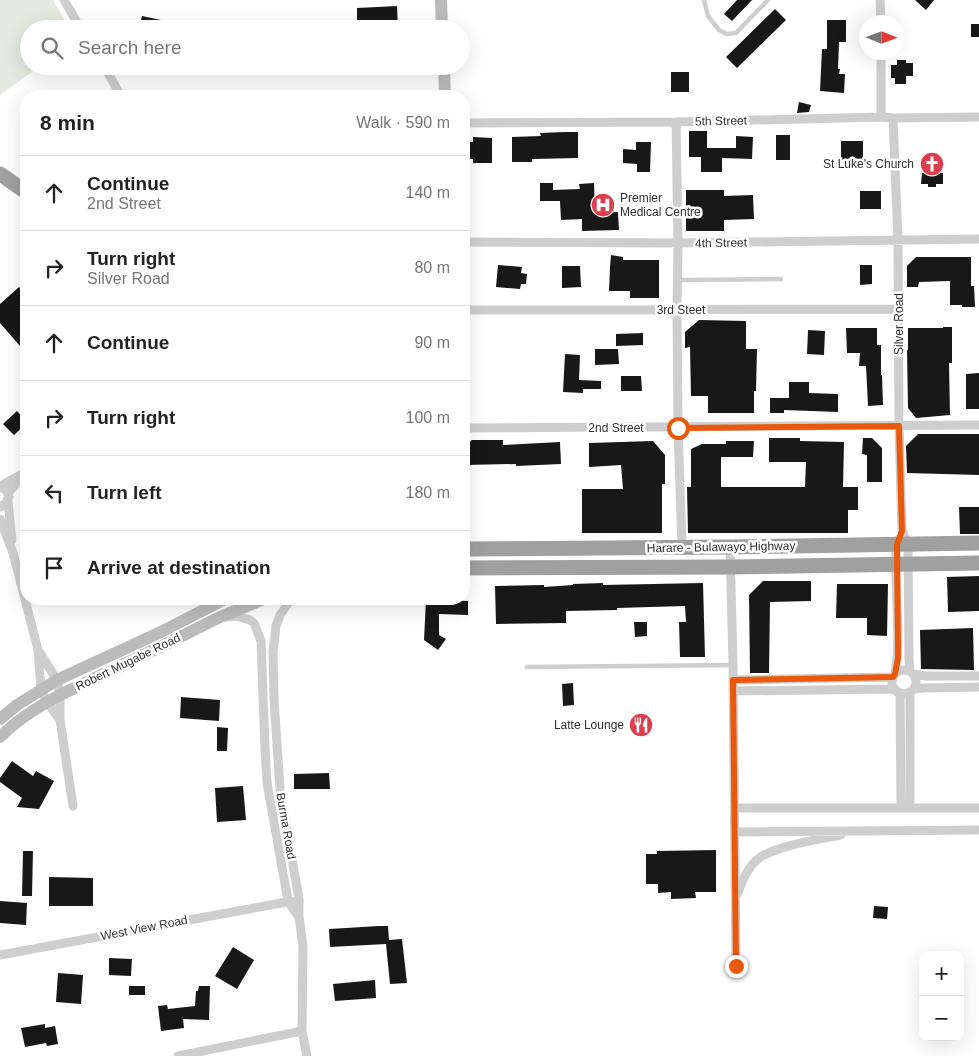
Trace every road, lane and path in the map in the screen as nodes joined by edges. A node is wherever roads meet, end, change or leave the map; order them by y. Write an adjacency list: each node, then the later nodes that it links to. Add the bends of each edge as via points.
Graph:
1 (64, 0): 7 (street)
2 (441, 0): 8 (main road)
3 (704, 0): 4 (lane, via 708,16 719,30 727,34 736,33)
4 (768, 0)
5 (880, 0): 6 (street)
6 (881, 15)
7 (76, 20)
8 (442, 20)
9 (881, 60): 14 (street)
10 (109, 75): 12 (street)
11 (444, 75): 13 (main road)
12 (118, 90)
13 (445, 90)
14 (881, 117): 16 (street, 5th Street); 17 (street, 5th Street)
15 (979, 117): 16 (street, 5th Street)
16 (893, 118): 22 (street, Silver Road)
17 (676, 122): 18 (street, 5th Street); 24 (street)
18 (470, 123)
19 (0, 174): 20 (highway)
20 (20, 188)
21 (979, 239): 22 (street, 4th Street)
22 (898, 241): 24 (street, 4th Street); 27 (street, Silver Road)
23 (470, 242): 24 (street, 4th Street)
24 (678, 243): 26 (street)
25 (781, 279): 26 (lane)
26 (677, 280): 29 (street)
27 (899, 309): 29 (street, 3rd Steet); 31 (street, Silver Road)
28 (470, 310): 29 (street, 3rd Steet)
29 (676, 310): 33 (street)
30 (979, 425): 31 (street, 2nd Street)
31 (899, 426): 33 (street, 2nd Street); 39 (street, Silver Road)
32 (470, 428): 33 (street, 2nd Street)
33 (678, 428): 42 (street)
34 (20, 476): 36 (street)
35 (20, 481): 37 (street)
36 (0, 486): 37 (street, via 6,490)
37 (5, 500): 47 (street)
38 (0, 518): 47 (street)
39 (902, 539): 40 (highway, Harare - Bulawayo Highway); 41 (highway, Harare - Bulawayo Highway); 49 (street, Silver Road)
40 (979, 543)
41 (832, 545): 43 (highway, Harare - Bulawayo Highway); 50 (highway)
42 (682, 547): 43 (highway, Harare - Bulawayo Highway); 45 (highway, Harare - Bulawayo Highway)
43 (730, 547): 52 (street)
44 (488, 548): 45 (highway, Harare - Bulawayo Highway); 46 (highway, Harare - Bulawayo Highway); 54 (highway)
45 (547, 548): 51 (highway)
46 (470, 549)
47 (13, 553): 55 (street)
48 (979, 563): 49 (highway, Harare - Bulawayo Highway)
49 (902, 564): 50 (highway, Harare - Bulawayo Highway); 64 (street, via 908,658); 65 (street, via 898,658)
50 (832, 565): 52 (highway, Harare - Bulawayo Highway)
51 (547, 567): 52 (highway, Harare - Bulawayo Highway); 54 (highway, Harare - Bulawayo Highway)
52 (731, 567): 62 (street)
53 (470, 568): 54 (highway, Harare - Bulawayo Highway)
54 (488, 568)
55 (20, 580)
56 (26, 605): 61 (street)
57 (213, 605): 67 (main road, Robert Mugabe Road)
58 (249, 605): 60 (main road, Robert Mugabe Road)
59 (287, 605): 85 (street, Burma Road, via 276,626 274,699 280,790)
60 (220, 617): 73 (main road, Robert Mugabe Road); 86 (street, via 236,616 250,620 261,641 266,775)
61 (38, 650): 67 (street); 70 (street)
62 (733, 665): 63 (lane); 68 (street)
63 (527, 667)
64 (912, 673): 65 (street, via 902,670); 66 (street); 72 (street, via 916,682)
65 (894, 676): 68 (street); 72 (street, via 893,685)
66 (979, 676)
67 (57, 680): 70 (main road, Robert Mugabe Road); 73 (street)
68 (733, 680): 71 (street)
69 (979, 687): 72 (street)
70 (41, 689): 74 (street); 75 (main road, Robert Mugabe Road)
71 (733, 691): 72 (street); 79 (street)
72 (904, 691): 80 (street)
73 (60, 695): 74 (main road, Robert Mugabe Road); 76 (street)
74 (46, 702): 76 (street); 77 (main road, Robert Mugabe Road)
75 (0, 719)
76 (60, 720): 78 (street)
77 (0, 737)
78 (73, 806)
79 (734, 808): 80 (street); 84 (street)
80 (905, 808): 81 (street)
81 (979, 808)
82 (979, 830): 83 (street)
83 (861, 831): 84 (street); 87 (street, via 798,844 758,859 741,883)
84 (735, 832): 87 (street)
85 (298, 899): 86 (street, West View Road); 88 (street, Burma Road)
86 (288, 901): 88 (street); 89 (street, West View Road)
87 (735, 902): 90 (street)
88 (298, 917): 91 (street, Burma Road, via 303,946)
89 (0, 955)
90 (736, 966)
91 (302, 1031): 92 (street); 93 (street, Burma Road)
92 (178, 1056)
93 (307, 1056)

